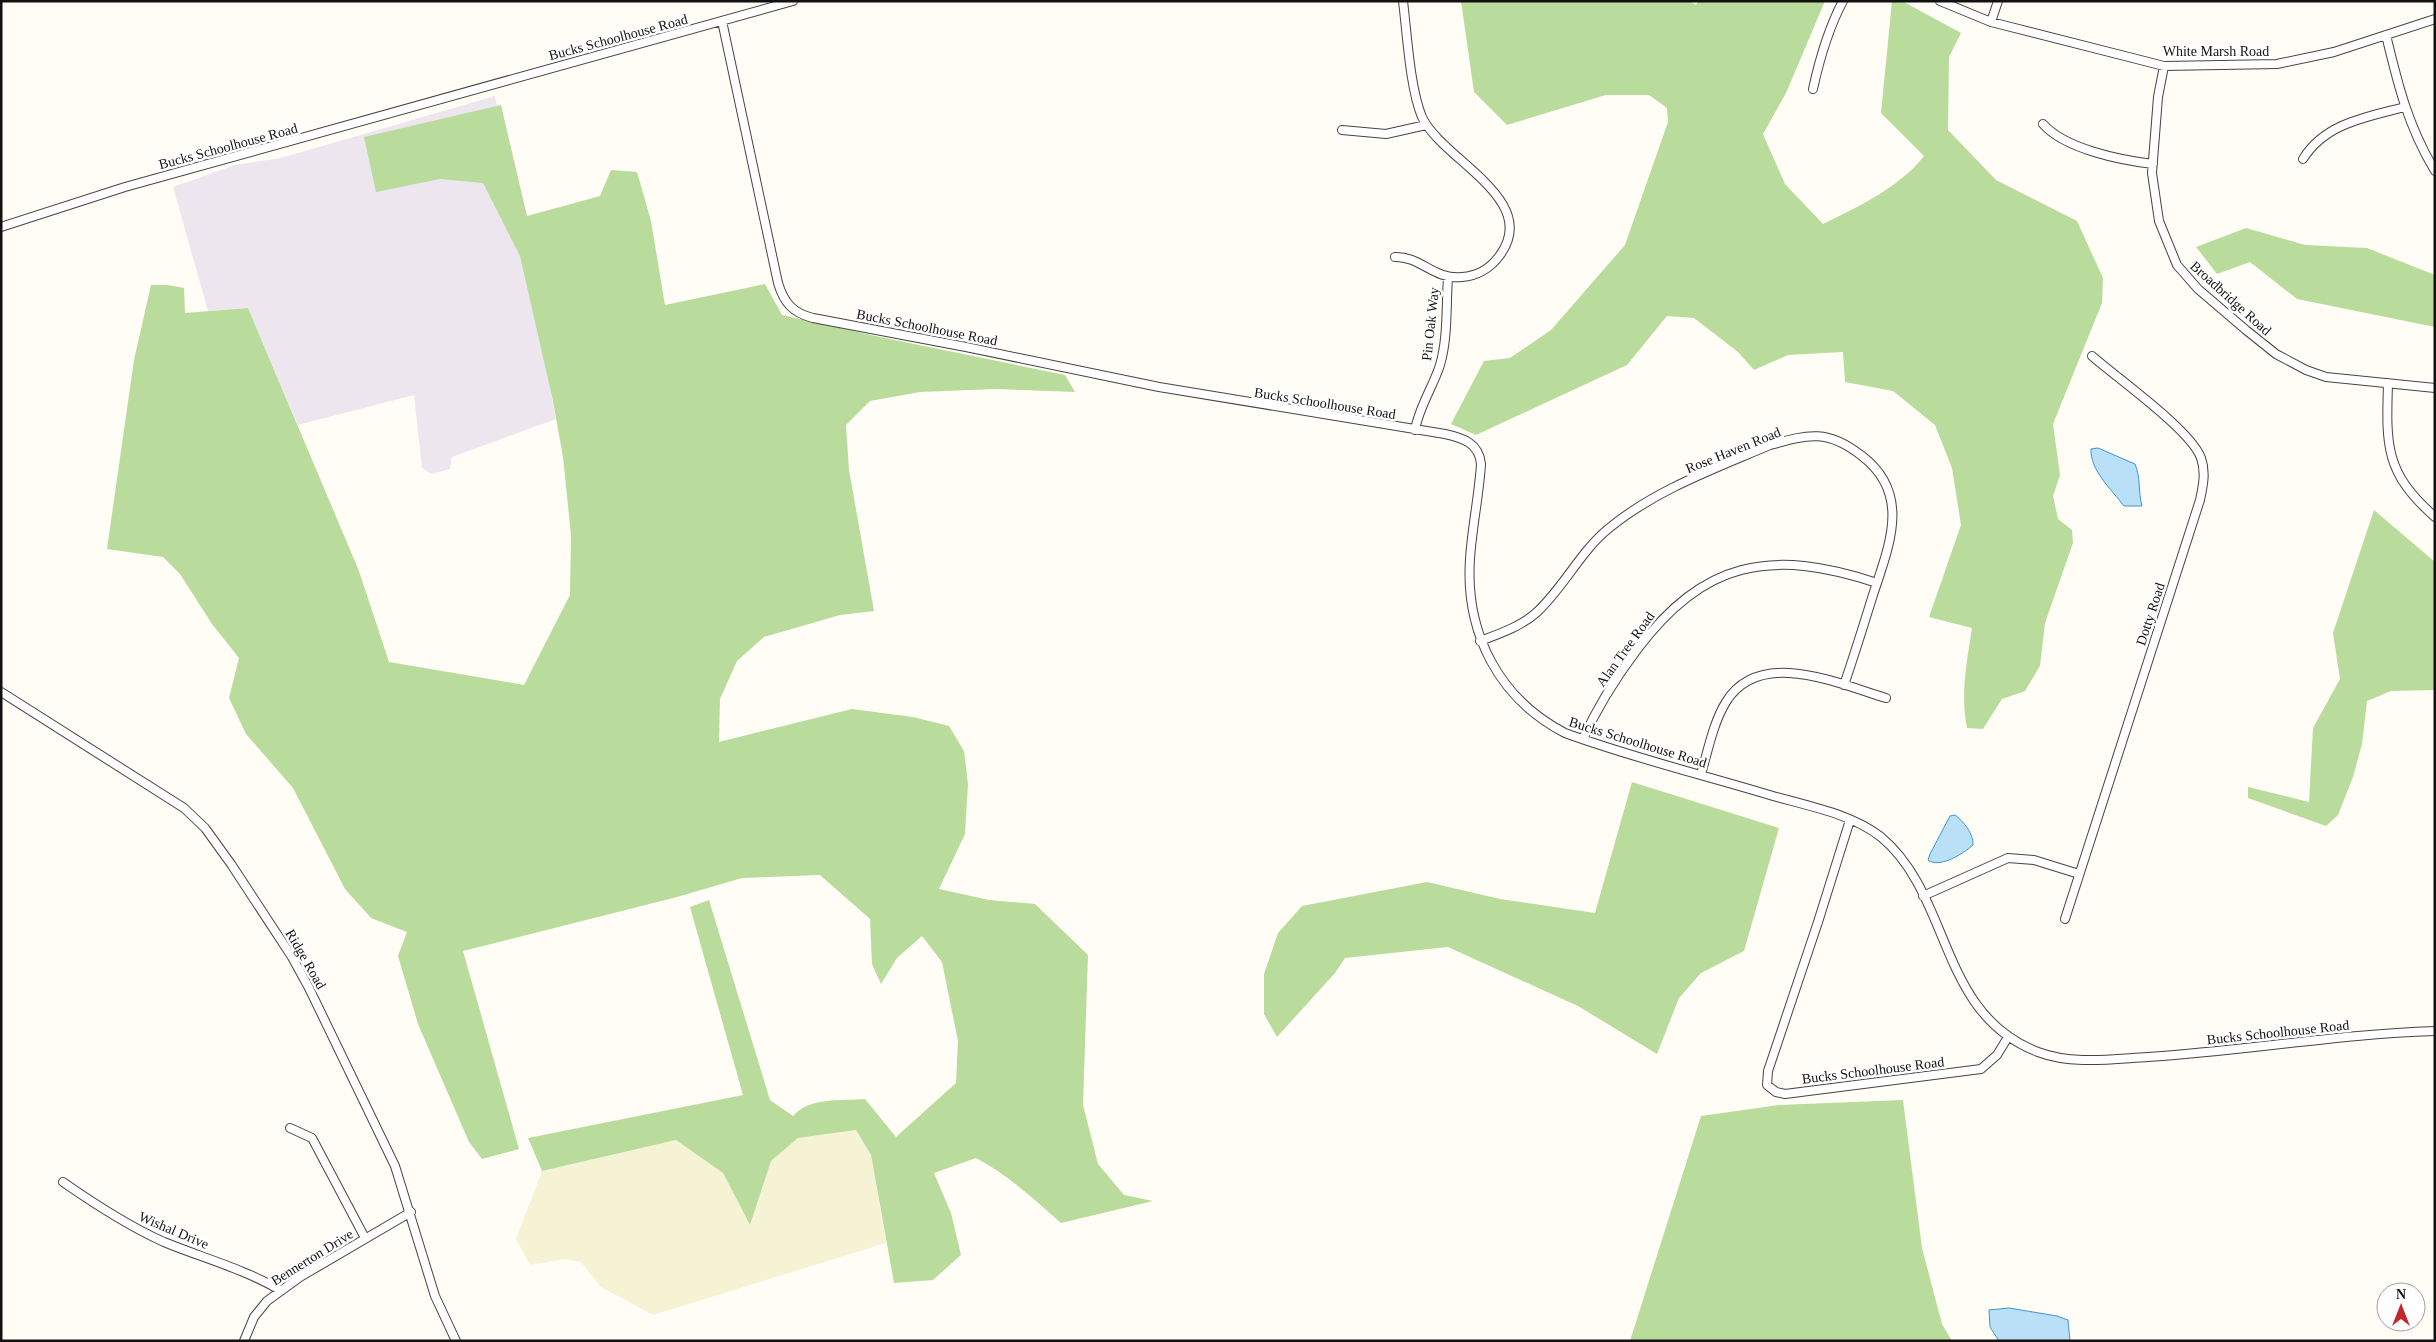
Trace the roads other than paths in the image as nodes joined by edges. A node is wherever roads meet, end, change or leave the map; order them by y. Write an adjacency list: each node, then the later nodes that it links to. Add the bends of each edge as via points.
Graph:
1 (794, 1): 7 (street)
2 (1402, 1): 14 (street, via 1416,98)
3 (1843, 1): 11 (street, via 1831,23)
4 (1940, 1): 8 (street, White Marsh Road)
5 (1998, 1): 8 (street)
6 (2435, 19): 9 (street, White Marsh Road)
7 (722, 21): 19 (street, Bucks Schoolhouse Road, via 125,187); 25 (street, Bucks Schoolhouse Road, via 778,283 786,303 797,313 1159,387)
8 (1991, 22): 10 (street, White Marsh Road)
9 (2386, 35): 10 (street, White Marsh Road, via 2334,52 2277,64); 12 (street)
10 (2164, 66): 17 (street, Broadbridge Road, via 2158,97)
11 (1813, 89)
12 (2405, 107): 16 (street, via 2342,124 2311,146); 18 (street, via 2418,141)
13 (2043, 124): 17 (street, via 2052,135 2103,154)
14 (1426, 125): 15 (street, via 1386,134); 21 (street, via 1448,150 1494,190 1508,219 1504,250 1489,267 1469,276)
15 (1342, 130)
16 (2303, 159)
17 (2153, 164): 23 (street, Broadbridge Road, via 2159,221 2164,235 2177,264 2198,289 2276,354 2306,370 2326,377)
18 (2435, 171)
19 (1, 227)
20 (1395, 257): 21 (street, via 1408,256 1431,271)
21 (1448, 277): 25 (street, Pin Oak Way, via 1440,363)
22 (2092, 356): 35 (street, Dotty Road, via 2190,438 2202,458 2204,477 2200,500)
23 (2388, 383): 24 (street, Broadbridge Road); 26 (street, via 2389,445 2397,474 2416,501)
24 (2435, 388)
25 (1415, 430): 28 (street, Bucks Schoolhouse Road, via 1464,439 1474,445 1481,459 1469,580 1472,612)
26 (2435, 517)
27 (1877, 584): 28 (street, Rose Haven Road, via 1892,530 1887,485 1871,462 1848,445 1836,439 1807,437 1770,446 1657,495 1631,510 1590,545 1536,614); 29 (street, Rose Haven Road); 32 (street, Alan Tree Road, via 1828,570 1779,565 1739,571 1713,580 1682,599 1652,628 1595,712)
28 (1480, 641): 32 (street, Bucks Schoolhouse Road, via 1498,674 1524,705 1552,726)
29 (1844, 685): 31 (street); 33 (street, via 1789,672 1768,673 1744,684 1727,700 1721,711)
30 (1, 692): 42 (street, Ridge Road, via 170,798 205,828 288,951 309,988 395,1166)
31 (1886, 698)
32 (1582, 739): 33 (street, Bucks Schoolhouse Road)
33 (1701, 774): 34 (street, Bucks Schoolhouse Road)
34 (1850, 820): 36 (street, Bucks Schoolhouse Road, via 1872,830 1889,845 1905,865); 39 (street, Bucks Schoolhouse Road, via 1768,1071 1767,1085 1785,1094 1975,1070 1997,1056)
35 (2079, 874): 36 (street, via 2034,860 2008,858); 37 (street, Dotty Road)
36 (1922, 896): 39 (street, Bucks Schoolhouse Road, via 1967,991 1980,1011)
37 (2065, 919)
38 (2435, 1030): 39 (street, Bucks Schoolhouse Road, via 2098,1060 2049,1056)
39 (2008, 1037)
40 (290, 1128): 43 (street, via 312,1138)
41 (63, 1182): 44 (street, Wishal Drive, via 134,1228 263,1280)
42 (411, 1212): 43 (street, Bennerton Drive); 46 (street, Ridge Road, via 435,1296)
43 (365, 1238): 44 (street, Bennerton Drive)
44 (280, 1290): 45 (street, Bennerton Drive, via 260,1308)
45 (244, 1341)
46 (456, 1341)

